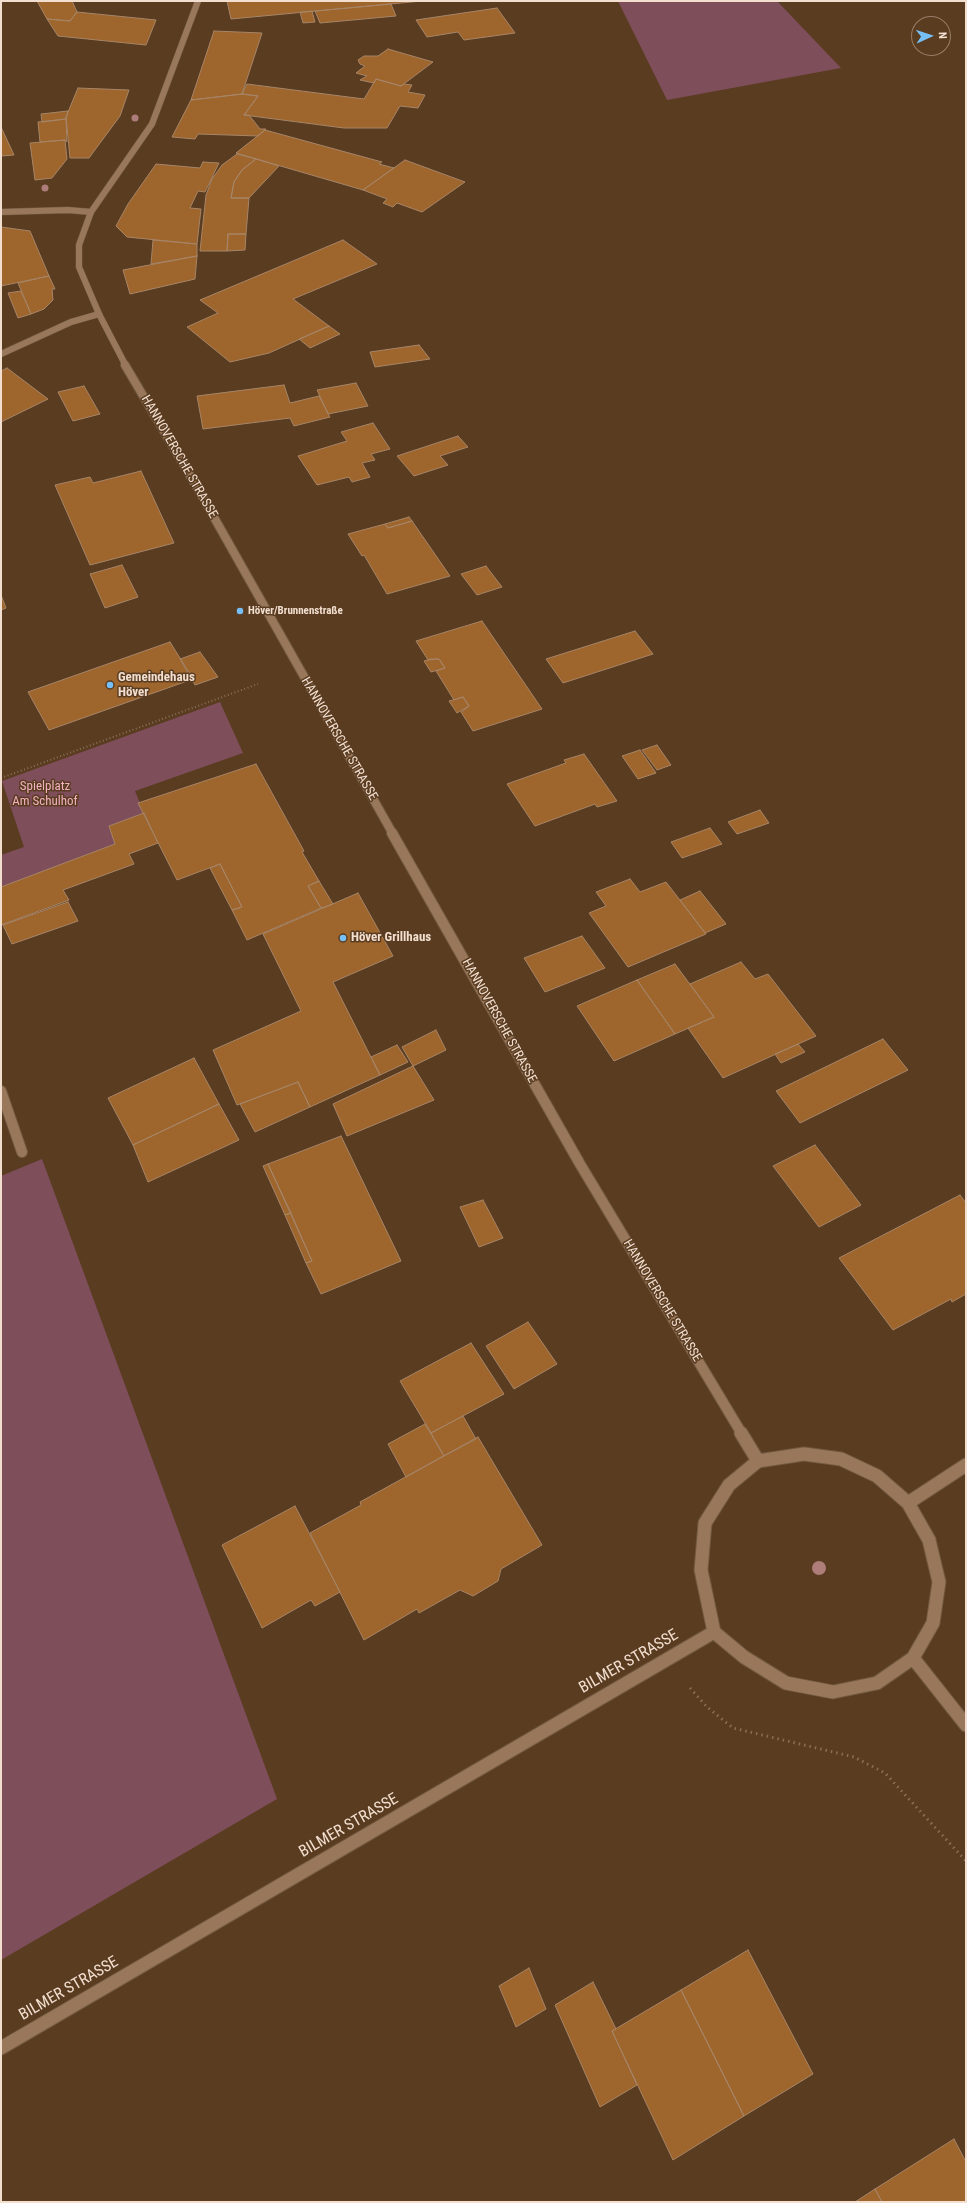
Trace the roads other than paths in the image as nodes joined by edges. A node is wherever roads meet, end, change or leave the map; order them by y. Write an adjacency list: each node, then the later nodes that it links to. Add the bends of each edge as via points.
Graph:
1 (198, 1): 3 (street, HANNOVERSCHE STRASSE, via 152,124)
2 (1, 212): 3 (street)
3 (91, 212): 4 (street, HANNOVERSCHE STRASSE, via 79,245 79,266)
4 (99, 314): 5 (street, via 70,322); 8 (street, HANNOVERSCHE STRASSE, via 120,356 580,1164)
5 (1, 354)
6 (1, 1091): 7 (street)
7 (22, 1152)
8 (758, 1461): 10 (street, via 804,1454 841,1459 877,1476); 11 (street, via 729,1485 705,1523 701,1570)
9 (966, 1464): 10 (street)
10 (908, 1503): 12 (street, via 929,1540 939,1582 933,1622)
11 (714, 1632): 12 (street, via 744,1657 786,1683 833,1692 877,1683); 14 (street, BILMER STRASSE)
12 (912, 1658): 13 (street)
13 (966, 1725)
14 (1, 2048)

